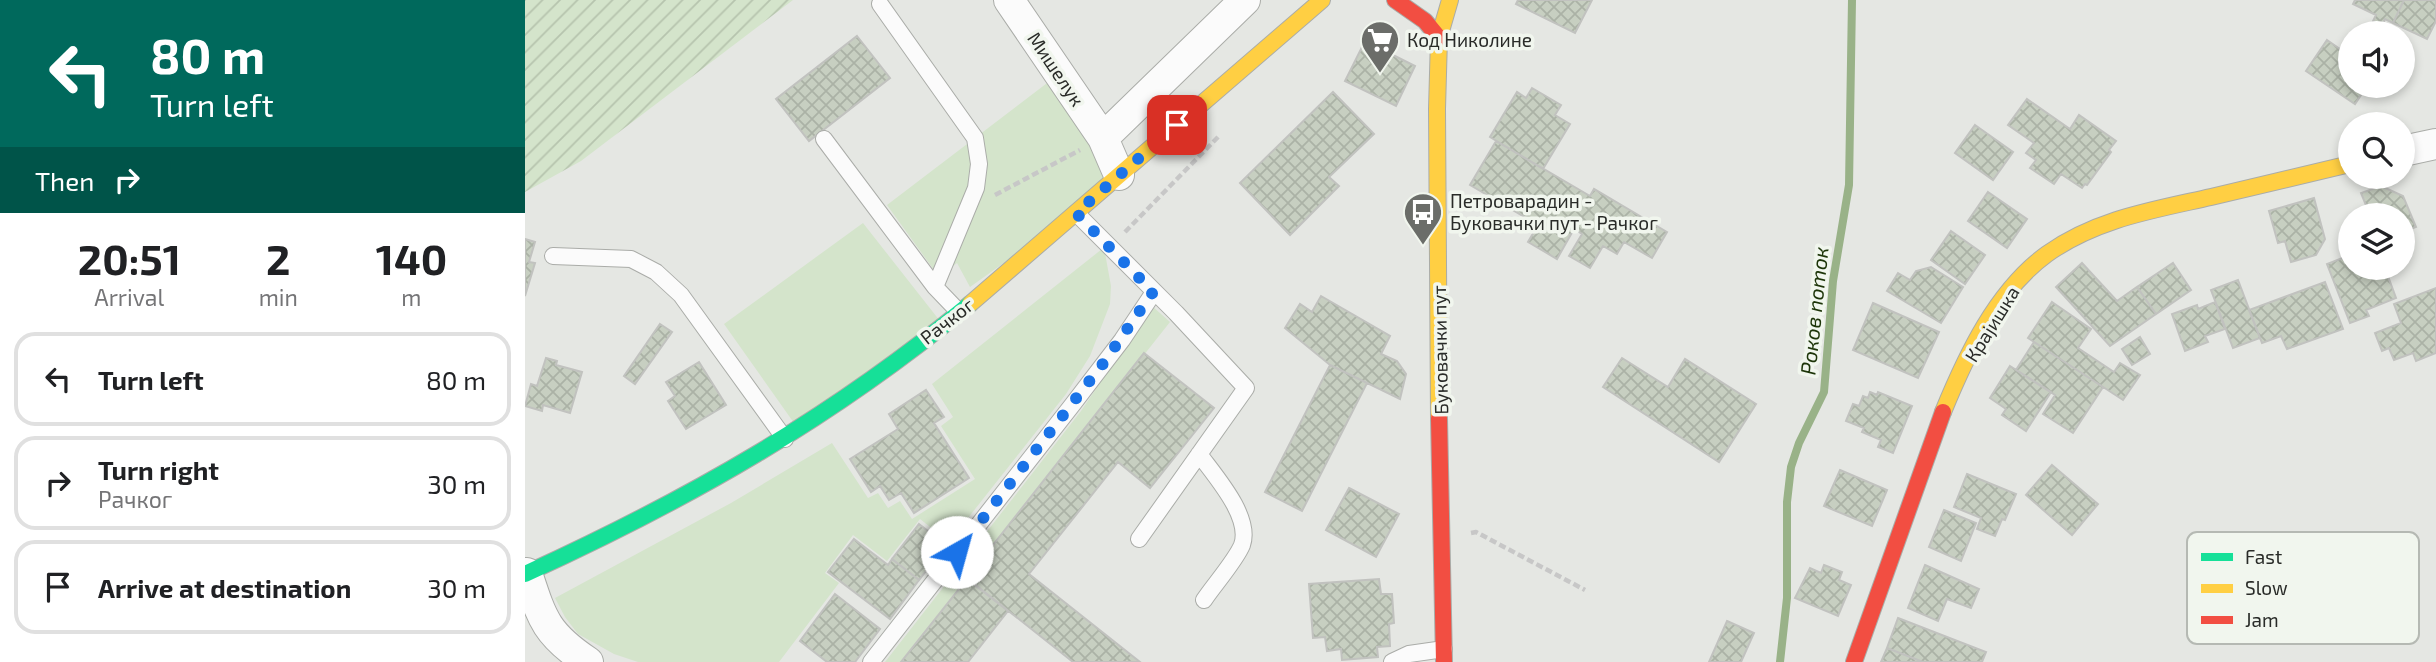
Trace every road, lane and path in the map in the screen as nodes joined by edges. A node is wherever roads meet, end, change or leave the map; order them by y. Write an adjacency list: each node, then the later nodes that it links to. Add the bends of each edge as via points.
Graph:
1 (1009, 0): 8 (street, Мишелук)
2 (1245, 0): 8 (street)
3 (1322, 0): 13 (street, Рачког)
4 (1395, 0): 7 (street, via 1425,21)
5 (1450, 0): 7 (street, Буковачки пут)
6 (880, 4): 14 (lane, via 975,138 979,163)
7 (1439, 38): 22 (street, Буковачки пут)
8 (1103, 138): 13 (street, Мишелук); 14 (path)
9 (824, 139): 17 (lane)
10 (2436, 144): 11 (street)
11 (2415, 149)
12 (2338, 167): 31 (street, Крајишка, via 2123,218 2078,235 2025,273 1979,340 1943,412)
13 (1119, 175): 15 (street, Рачког)
14 (967, 210): 17 (lane)
15 (1076, 213): 18 (lane); 19 (street, Рачког)
16 (554, 256): 20 (lane, via 631,259 656,272 681,295)
17 (935, 287): 19 (lane)
18 (1153, 292): 21 (lane, via 1246,388); 29 (lane, via 1122,340)
19 (959, 312): 20 (street, Рачког)
20 (785, 439): 24 (street, Рачког, via 679,501)
21 (1199, 453): 23 (lane); 26 (lane, via 1245,526 1242,546)
22 (1440, 537): 25 (path, via 1476,532); 27 (street, Буковачки пут)
23 (1139, 539)
24 (526, 573): 28 (street, via 548,628)
25 (1585, 590)
26 (1204, 600)
27 (1444, 656): 30 (lane, via 1409,654)
28 (575, 659)
29 (871, 662)
30 (1392, 662)
31 (1854, 662)

